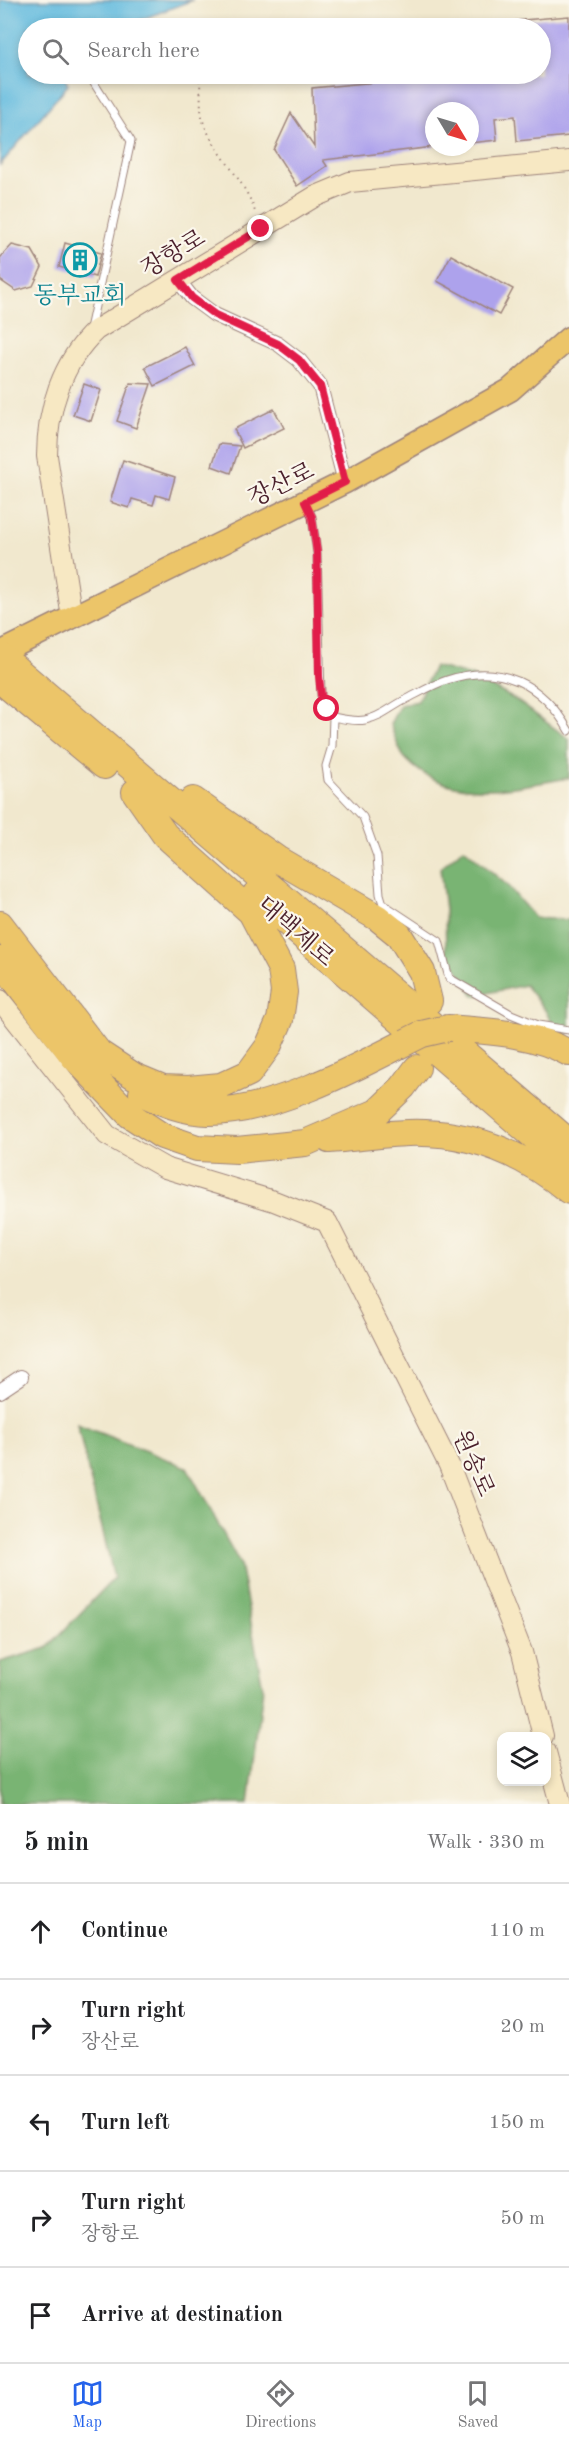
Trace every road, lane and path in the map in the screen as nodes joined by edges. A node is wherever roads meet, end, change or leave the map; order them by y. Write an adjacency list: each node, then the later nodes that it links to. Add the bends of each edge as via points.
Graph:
1 (95, 84): 6 (lane, via 131,141)
2 (198, 84): 4 (path, via 199,108 205,127 246,193)
3 (569, 160): 4 (street, 장항로, via 350,182 314,197)
4 (261, 229): 5 (street, 장항로)
5 (178, 280): 6 (street, 장항로); 8 (street, via 192,298 215,315 278,344 299,360 320,386)
6 (88, 337): 10 (street, 장항로, via 72,358 55,397 47,434)
7 (569, 338): 8 (main road, 장산로, via 510,390)
8 (345, 482): 9 (main road, 장산로)
9 (305, 502): 10 (main road, 장산로); 14 (lane, via 312,517 317,553 321,695)
10 (72, 618): 11 (main road, 장산로)
11 (0, 654): 13 (highway)
12 (0, 680): 13 (highway)
13 (29, 693): 16 (highway, 대백제로)
14 (333, 717): 15 (lane, via 368,720 445,680 489,673 509,676 544,698); 21 (lane, via 332,746 326,766 328,780 363,817 378,856 383,904 439,941 449,978 511,1014 538,1025)
15 (569, 731)
16 (136, 781): 20 (highway, via 192,799 277,859 378,918 399,935 410,952 422,972); 22 (highway, via 165,835 250,912 281,969 284,992 280,1020 268,1047 249,1073 221,1086 163,1088 134,1076); 25 (highway, 대백제로); 27 (highway, 대백제로)
17 (0, 924): 22 (highway)
18 (0, 960): 26 (highway, via 100,1086 130,1116 162,1136 197,1148 237,1150)
19 (0, 1000): 31 (street, 원송로, via 107,1135 165,1168 274,1201 327,1222 449,1465 522,1652)
20 (429, 1001)
21 (569, 1030)
22 (99, 1053): 23 (highway, bridge, via 122,1083 166,1105 208,1112 250,1107 318,1084 422,1034 448,1028 528,1039)
23 (569, 1053)
24 (417, 1068): 26 (highway, via 377,1112)
25 (569, 1142)
26 (305, 1143): 28 (highway, via 407,1133 439,1134 500,1148 549,1175)
27 (569, 1167)
28 (569, 1191)
29 (21, 1377): 30 (street)
30 (0, 1390)
31 (542, 1732)
32 (551, 1771): 33 (street)
33 (560, 1804)

